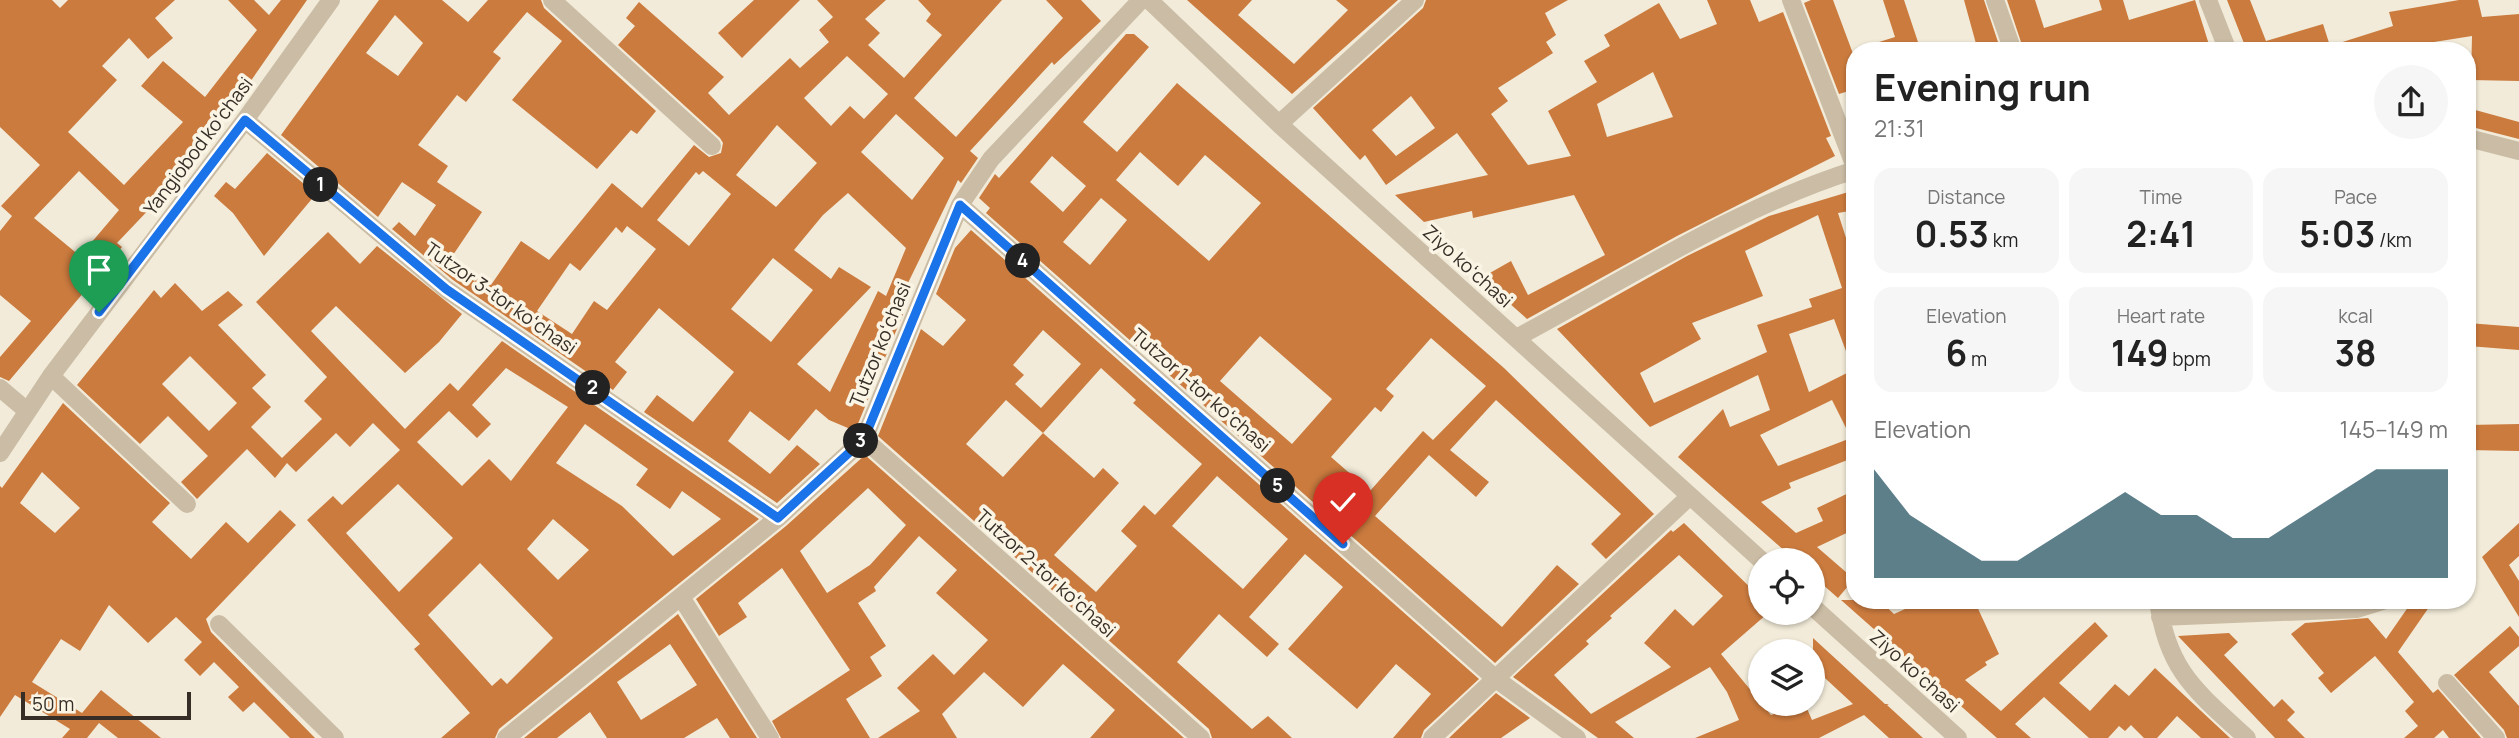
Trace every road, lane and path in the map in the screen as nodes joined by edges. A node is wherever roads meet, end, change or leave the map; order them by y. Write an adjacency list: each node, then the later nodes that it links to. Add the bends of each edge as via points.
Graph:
1 (331, 0): 11 (street, Yangiobod koʻchasi)
2 (552, 0): 15 (street)
3 (1141, 0): 18 (street, Tutzor koʻchasi, via 991,159)
4 (1149, 0): 12 (street, Ziyo koʻchasi)
5 (1415, 0): 12 (street)
6 (1791, 0): 14 (street)
7 (1995, 0): 9 (street)
8 (2208, 0): 10 (street)
9 (2010, 42)
10 (2224, 42)
11 (245, 120): 20 (street, Yangiobod koʻchasi); 27 (street, Tutzor 3-tor koʻchasi, via 446,289)
12 (1279, 124): 19 (street, Ziyo koʻchasi)
13 (2476, 140): 16 (street)
14 (1846, 144)
15 (712, 146)
16 (2519, 151)
17 (1846, 171): 19 (street, via 1748,214)
18 (960, 205): 23 (street, Tutzor koʻchasi); 34 (street, Tutzor 1-tor koʻchasi)
19 (1517, 338): 25 (street, Ziyo koʻchasi)
20 (51, 376): 22 (street, Yangiobod koʻchasi); 26 (street)
21 (0, 388): 22 (street)
22 (26, 410): 24 (street, Yangiobod koʻchasi)
23 (864, 439): 27 (street, Tutzor koʻchasi); 39 (street, Tutzor 2-tor koʻchasi)
24 (0, 453)
25 (1690, 496): 28 (street, Ziyo koʻchasi); 34 (street)
26 (187, 504)
27 (778, 518): 29 (street, Tutzor koʻchasi)
28 (1748, 548)
29 (681, 597): 37 (street, Tutzor koʻchasi); 38 (street)
30 (2159, 609): 31 (street); 43 (street, via 2173,661 2194,689)
31 (2357, 609)
32 (1825, 618): 42 (street, Ziyo koʻchasi)
33 (219, 624): 36 (street)
34 (1496, 679): 40 (street); 41 (street, Tutzor 1-tor koʻchasi)
35 (2447, 683): 44 (street)
36 (335, 738)
37 (506, 738)
38 (771, 738)
39 (1201, 738)
40 (1432, 738)
41 (1577, 738)
42 (1958, 738)
43 (2247, 738)
44 (2496, 738)

